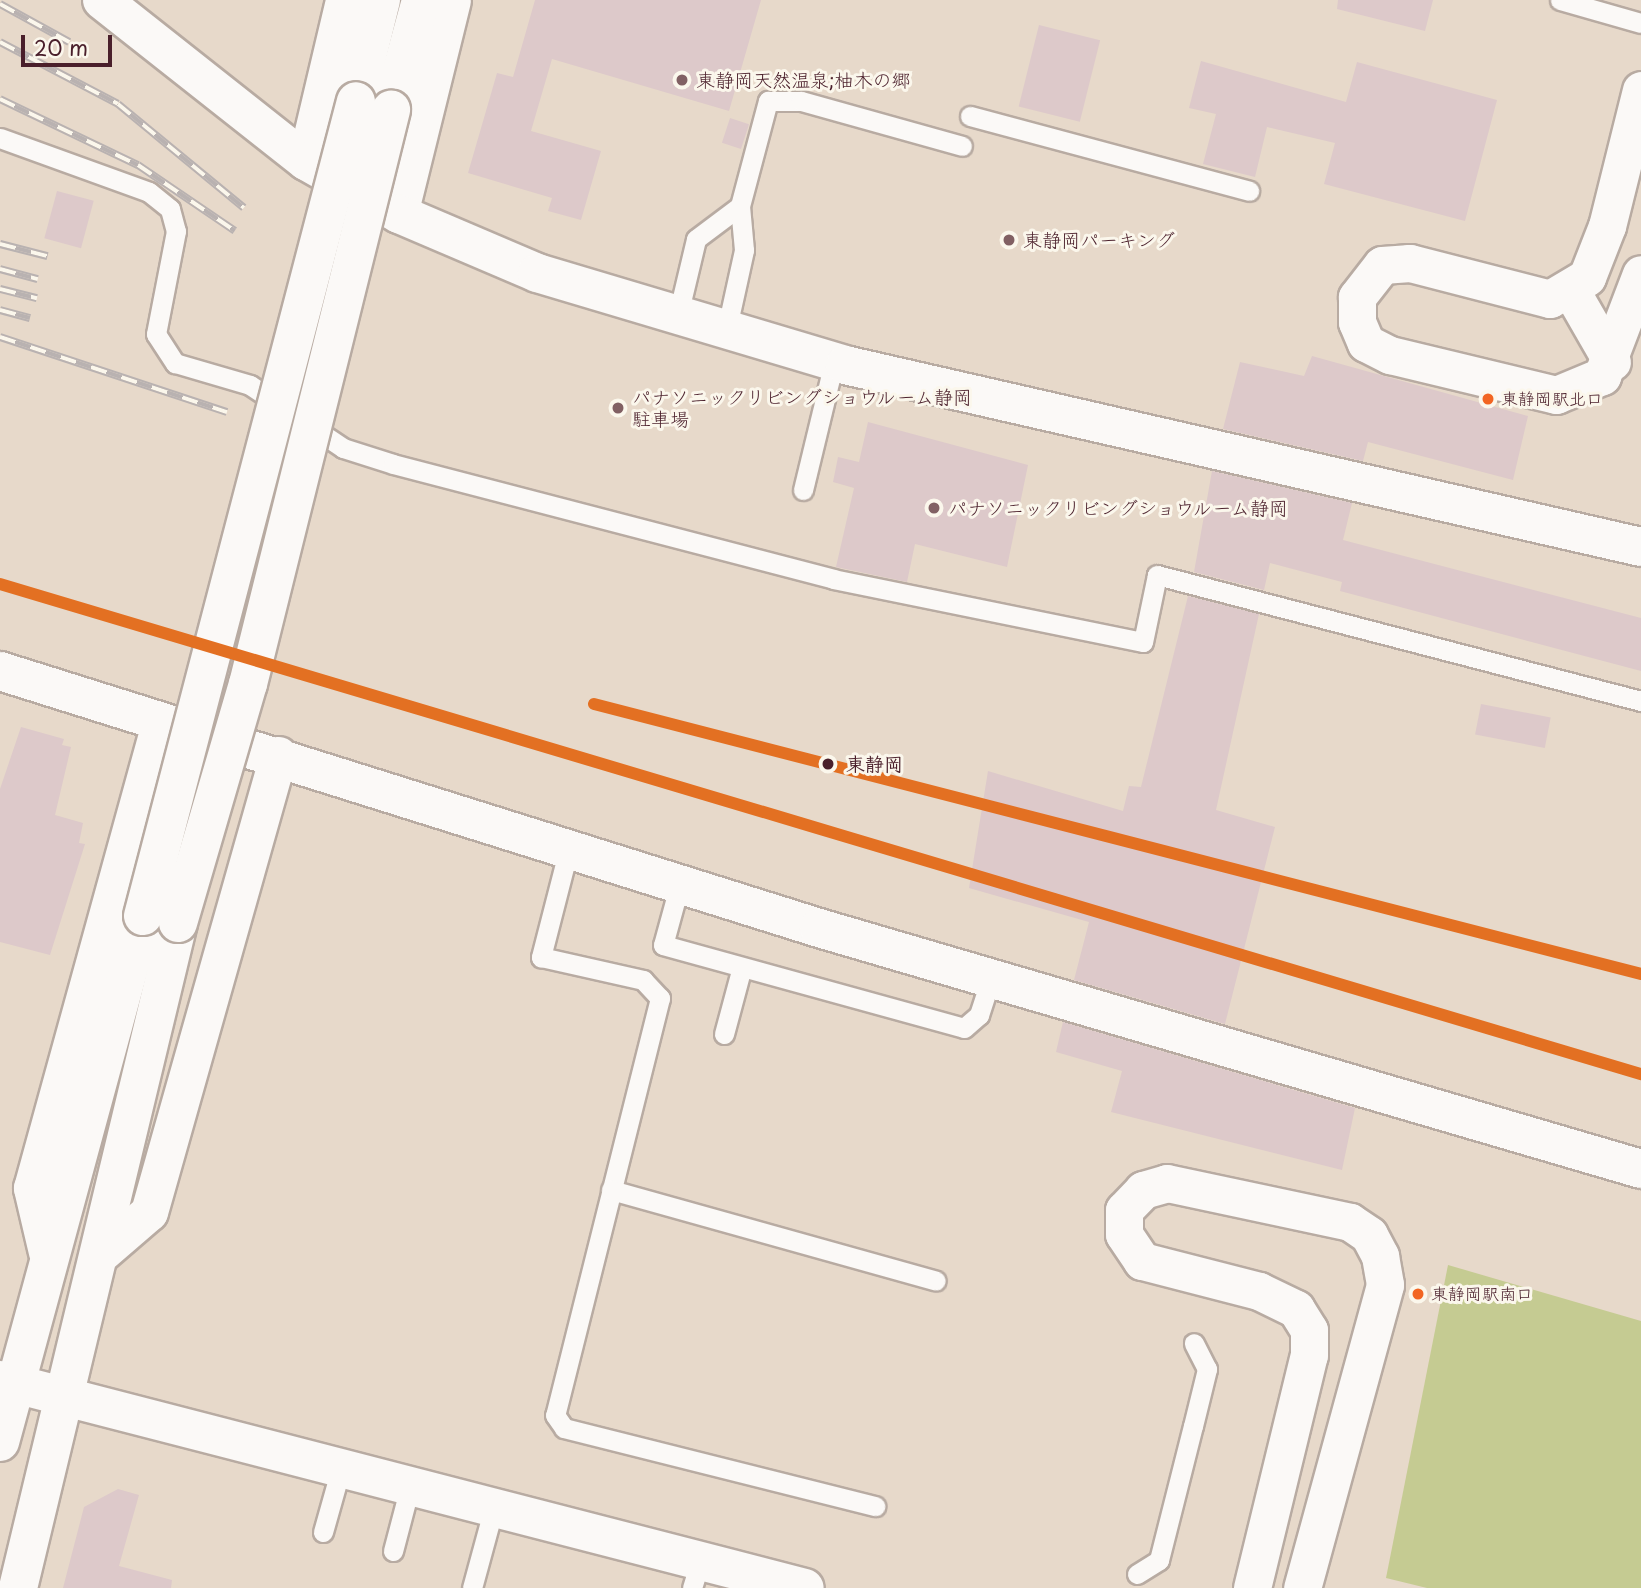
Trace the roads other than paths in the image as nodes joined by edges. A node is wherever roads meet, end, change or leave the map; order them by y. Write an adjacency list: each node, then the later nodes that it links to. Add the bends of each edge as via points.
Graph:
1 (102, 0): 13 (street)
2 (344, 0): 13 (street)
3 (381, 0): 9 (street)
4 (421, 0): 9 (street)
5 (452, 0): 16 (street)
6 (1560, 0): 7 (lane)
7 (1641, 23)
8 (1641, 90): 18 (street, via 1598,255 1587,276)
9 (373, 105): 31 (street, bridge)
10 (970, 116): 14 (lane)
11 (0, 138): 26 (lane, via 149,192 170,209 176,231 156,334 175,363 250,385 342,448 833,579 1143,642 1157,575)
12 (962, 146): 15 (lane, via 779,97 768,101 758,126)
13 (306, 161): 16 (street)
14 (1249, 191)
15 (740, 206): 19 (lane, via 696,239); 20 (lane, via 744,250)
16 (399, 214): 19 (street, via 537,273)
17 (1641, 274): 22 (street)
18 (1570, 289): 22 (street); 22 (street, via 1550,299 1410,263 1382,265 1357,297 1357,322 1366,343 1390,355 1556,395 1602,376)
19 (677, 319): 20 (street)
20 (726, 332): 21 (street)
21 (834, 362): 23 (lane); 24 (street)
22 (1612, 362)
23 (803, 490)
24 (1641, 547)
25 (1, 676): 27 (street)
26 (1641, 701)
27 (161, 721): 28 (street); 37 (street, via 32,1188)
28 (278, 755): 29 (street); 38 (street, via 149,1212)
29 (569, 848): 30 (street); 36 (lane, via 541,957 643,980 660,998)
30 (680, 883): 32 (lane, via 663,945); 33 (street)
31 (160, 920): 37 (street); 38 (street)
32 (743, 967): 33 (lane, via 964,1028 979,1015); 34 (lane)
33 (991, 978): 35 (street)
34 (724, 1034)
35 (1641, 1170)
36 (611, 1190): 39 (lane); 46 (lane, via 557,1400 555,1415 564,1428)
37 (47, 1252): 41 (street)
38 (97, 1256): 42 (street)
39 (936, 1281)
40 (1194, 1343): 51 (lane, via 1207,1369 1193,1426 1159,1560)
41 (8, 1382): 42 (street); 43 (street)
42 (64, 1395): 44 (street); 53 (street)
43 (0, 1442)
44 (341, 1468): 45 (street); 48 (lane)
45 (410, 1486): 47 (street); 49 (lane)
46 (875, 1506)
47 (494, 1507): 50 (street); 54 (lane)
48 (323, 1532)
49 (393, 1551)
50 (696, 1574): 52 (street)
51 (1137, 1574)
52 (746, 1581): 55 (street)
53 (18, 1588)
54 (472, 1588)
55 (805, 1588)
56 (1252, 1588): 57 (street, via 1308,1355 1309,1330 1296,1309 1259,1291 1142,1261 1124,1234 1124,1210 1143,1190 1167,1183 1350,1222 1369,1235 1380,1256 1385,1285)
57 (1302, 1588)

